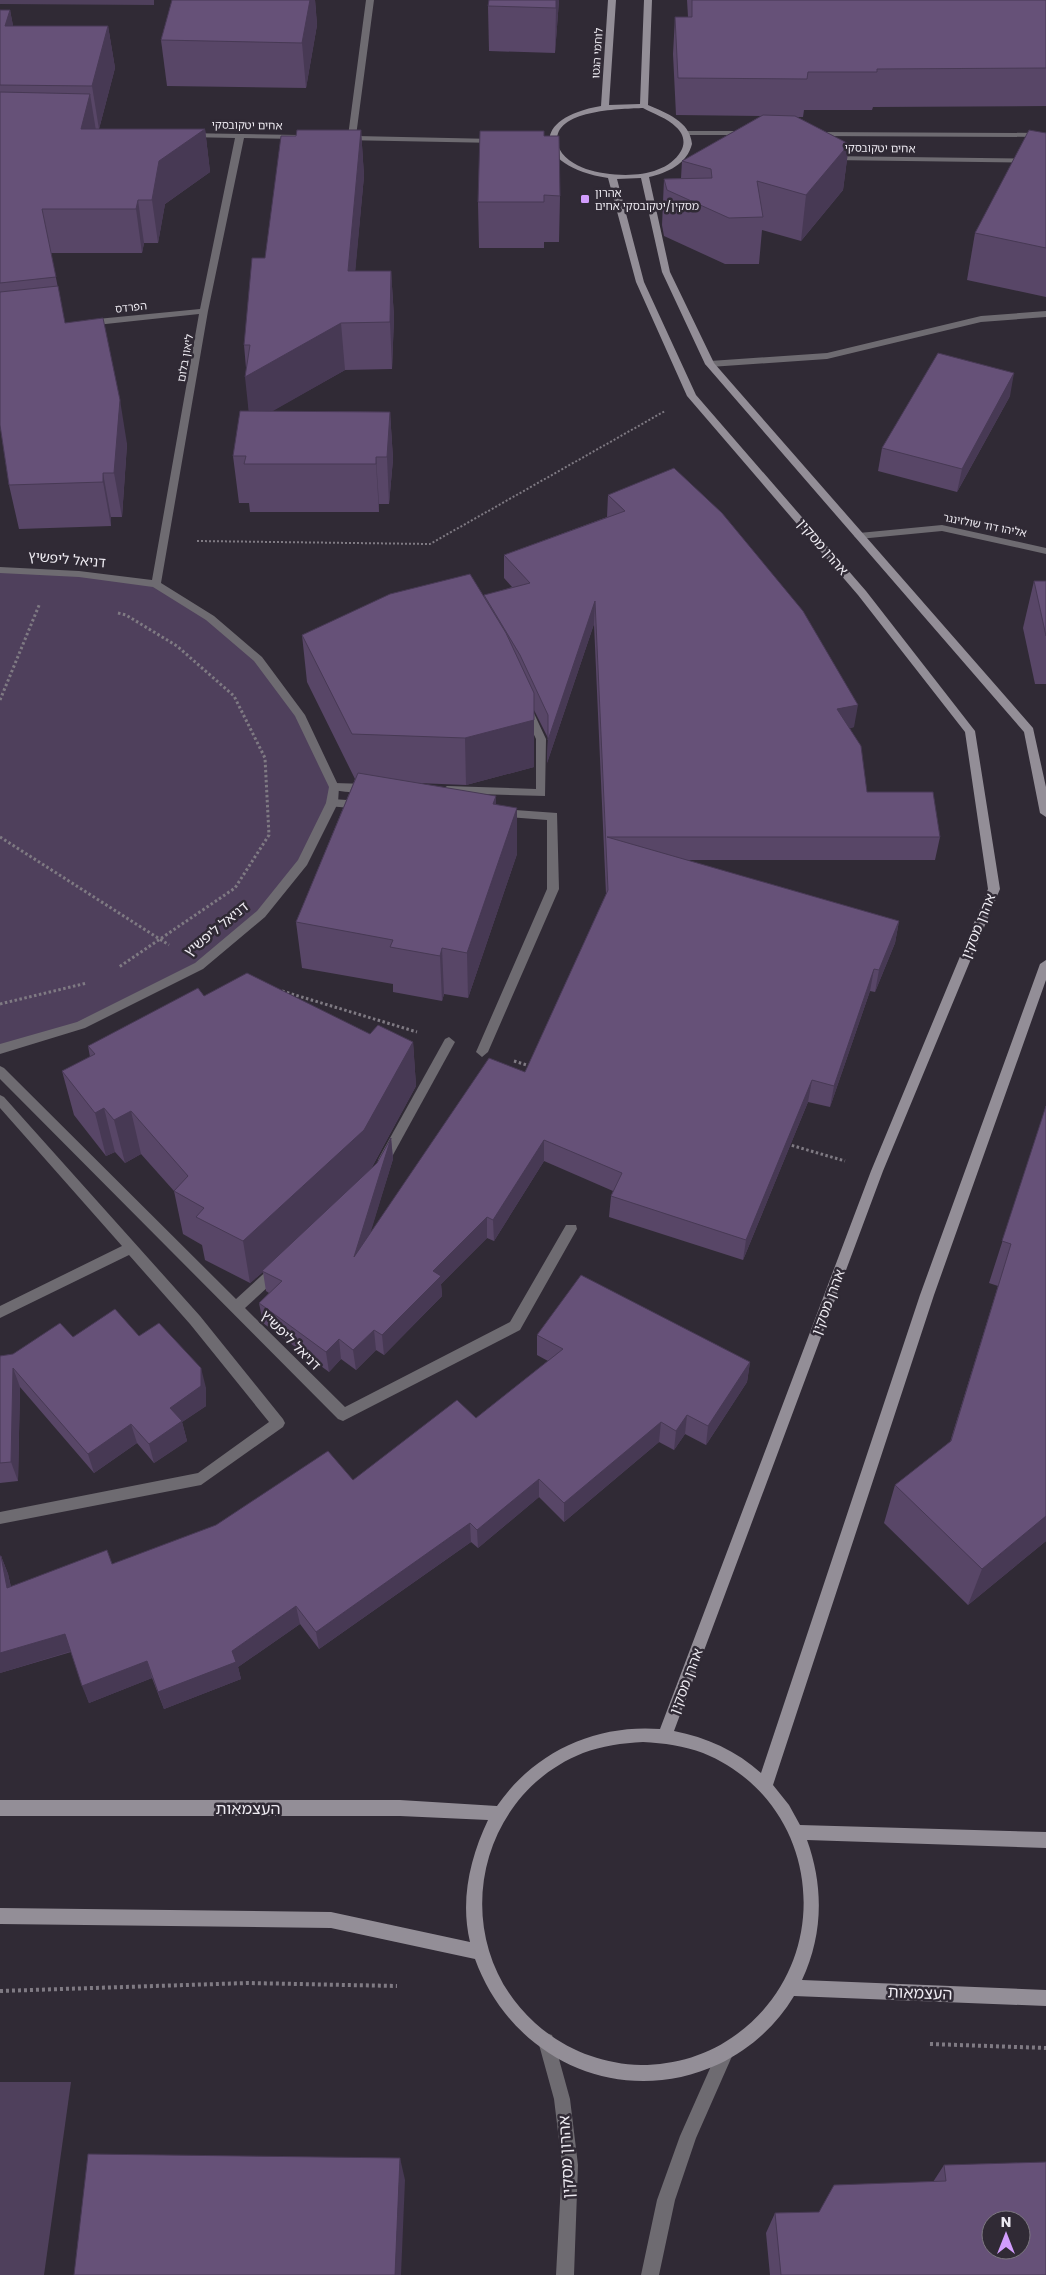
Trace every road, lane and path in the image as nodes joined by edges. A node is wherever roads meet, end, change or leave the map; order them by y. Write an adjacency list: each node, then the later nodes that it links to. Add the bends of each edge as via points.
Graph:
1 (370, 0): 14 (street)
2 (612, 0): 5 (street, לוחמי הגטו)
3 (648, 0): 4 (street)
4 (644, 106): 5 (street); 6 (street, via 676,122)
5 (604, 107): 17 (street, via 567,120 556,130)
6 (686, 133): 7 (street); 18 (street, via 688,144)
7 (754, 134)
8 (802, 134): 10 (street, אחים יטקובסקי)
9 (180, 135): 11 (street, אחים יטקובסקי)
10 (1046, 135)
11 (240, 136): 12 (street, אחים יטקובסקי); 24 (street, ליאון בלום)
12 (305, 137)
13 (333, 138): 14 (street)
14 (352, 138): 15 (street)
15 (505, 142)
16 (543, 142): 17 (street)
17 (553, 142): 23 (street, via 556,152 565,161)
18 (683, 156): 19 (street); 22 (street, via 661,171)
19 (693, 156)
20 (819, 158): 21 (street, אחים יטקובסקי)
21 (1046, 161)
22 (644, 175): 23 (street); 27 (street, via 666,272)
23 (612, 177): 28 (street, אהרן מסקין, via 640,282)
24 (204, 311): 26 (street, הפרדס); 30 (street, ליאון בלום)
25 (1046, 314): 27 (street, via 981,320 827,356)
26 (78, 324)
27 (710, 364): 29 (street)
28 (692, 396): 30 (path, via 430,544); 61 (street, אהרן מסקין, via 862,592 970,732 994,889 877,1171)
29 (859, 536): 31 (street, אליהו דוד שולזינגר, via 942,528); 44 (street, via 1029,732)
30 (164, 540): 34 (street, ליאון בלום)
31 (1046, 551)
32 (0, 570): 33 (street, דניאל ליפשיץ)
33 (54, 573): 34 (street, דניאל ליפשיץ); 37 (path)
34 (156, 584): 38 (street, דניאל ליפשיץ, via 210,618 258,659 300,715)
35 (117, 613): 46 (path, via 126,615 177,646 234,696 265,758 269,835 235,888)
36 (521, 696): 40 (street, via 541,739 541,793)
37 (0, 700)
38 (334, 787): 39 (street); 41 (street, דניאל ליפשיץ)
39 (383, 788)
40 (432, 790)
41 (332, 803): 42 (street); 50 (street, דניאל ליפשיץ, via 303,862 261,914 199,966 80,1025)
42 (371, 805)
43 (486, 812): 51 (street, via 553,816 553,889)
44 (1046, 813)
45 (1046, 964): 62 (street, via 927,1295)
46 (114, 970)
47 (89, 983): 48 (path)
48 (0, 1004)
49 (449, 1042): 54 (street)
50 (0, 1049)
51 (482, 1052)
52 (0, 1071): 58 (street, דניאל ליפשיץ)
53 (0, 1100): 56 (street)
54 (379, 1171)
55 (571, 1229): 58 (street, דניאל ליפשיץ, via 515,1326 343,1415)
56 (131, 1248): 59 (street); 60 (street, via 195,1320 278,1423 201,1479)
57 (287, 1260): 58 (street)
58 (236, 1308)
59 (0, 1312)
60 (0, 1518)
61 (665, 1736): 62 (street, via 719,1754); 64 (street, via 616,1735 568,1749 527,1775)
62 (764, 1788): 65 (street)
63 (0, 1808): 64 (street, העצמאות, via 400,1808)
64 (496, 1813): 68 (street, via 478,1857 473,1905)
65 (794, 1832): 66 (street); 70 (street, via 811,1882 812,1936)
66 (1046, 1840)
67 (0, 1916): 68 (street, via 331,1920)
68 (481, 1952): 73 (street, via 506,2001)
69 (397, 1986): 71 (path, via 179,1983)
70 (793, 1988): 72 (street, העצמאות); 76 (street, via 758,2034)
71 (0, 1991)
72 (1046, 1998)
73 (546, 2041): 76 (street, via 596,2067 652,2075 709,2063); 77 (street, אהרון מסקין, via 562,2099 570,2164)
74 (930, 2044): 75 (path)
75 (1046, 2048)
76 (725, 2054): 78 (street, via 688,2136 666,2200)
77 (565, 2275)
78 (650, 2275)

